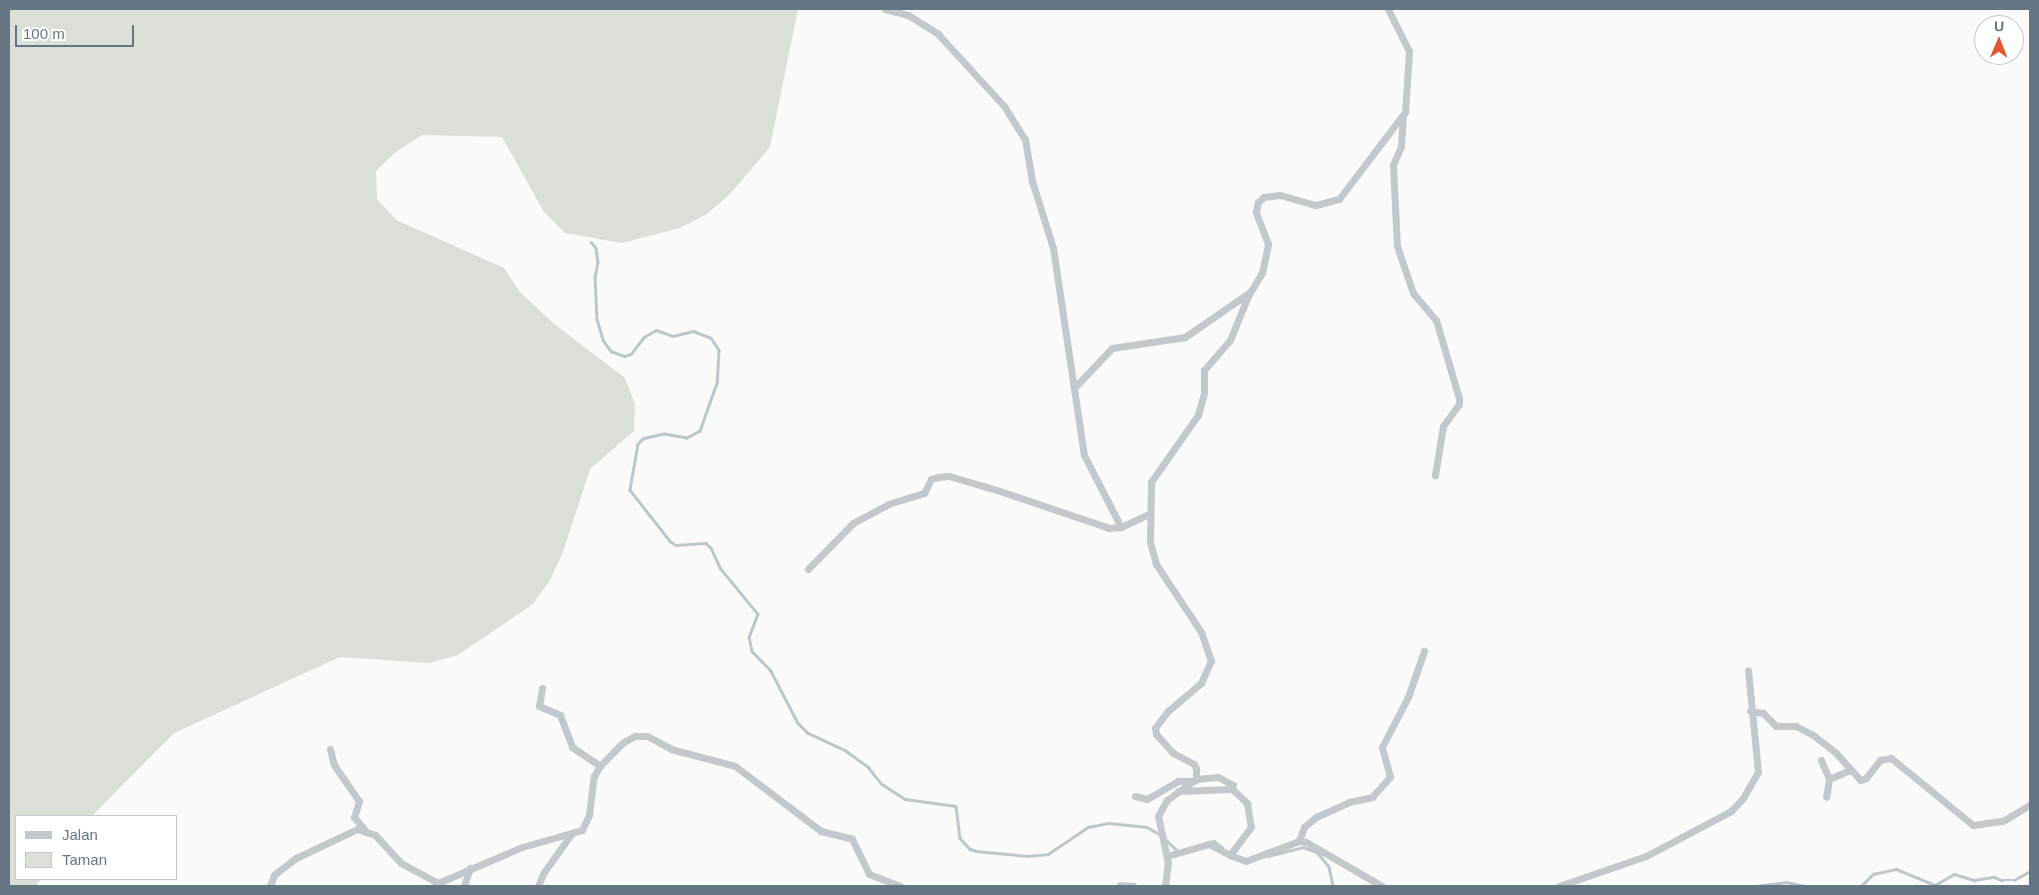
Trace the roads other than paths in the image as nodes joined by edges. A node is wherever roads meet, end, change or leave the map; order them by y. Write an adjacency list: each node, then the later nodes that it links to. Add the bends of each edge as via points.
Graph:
1 (885, 9): 5 (street, via 908,15 938,34 1004,106 1026,139 1032,181 1053,248)
2 (1388, 9): 3 (street, via 1409,51)
3 (1403, 116): 4 (street, via 1349,189 1333,202 1310,204 1280,195 1264,197 1258,202 1256,212 1268,240 1268,250 1262,273); 6 (street, via 1401,146 1393,165 1397,246 1413,293 1436,320 1459,398 1459,404 1443,426)
4 (1251, 292): 5 (street, via 1185,337 1112,348); 7 (street, via 1230,340 1204,370 1204,392 1198,415 1151,482)
5 (1074, 388): 8 (street, via 1087,468)
6 (1435, 475)
7 (1149, 514): 8 (street); 19 (street, via 1150,542 1156,564 1202,632 1211,661 1201,683 1168,711 1155,728 1156,734 1173,753 1195,766)
8 (1121, 527): 9 (street, via 1109,528 1077,520 997,490 949,476 938,477 931,479 924,493 888,504 853,523)
9 (808, 569)
10 (1424, 650): 27 (street, via 1408,697 1382,746 1390,777 1372,796 1316,817 1304,827)
11 (1748, 670): 13 (street)
12 (542, 688): 16 (street, via 539,706 560,715 572,747)
13 (1750, 711): 17 (street, via 1763,713 1776,726 1796,726 1813,734); 39 (street, via 1758,772 1736,806 1646,856)
14 (330, 749): 25 (street, via 334,765 359,801 354,817)
15 (1821, 760): 18 (street)
16 (600, 766): 26 (street, via 594,776 587,823 582,830); 35 (street, via 622,743 635,736 647,736 676,750 735,766 821,831 852,839 869,874)
17 (1850, 770): 18 (street); 24 (street, via 1864,780 1880,760 1891,758 1973,825 2003,822)
18 (1829, 779): 23 (street)
19 (1195, 780): 20 (street, via 1218,777 1233,784); 21 (street); 22 (street, via 1178,781 1147,799)
20 (1232, 789): 21 (street); 28 (street, via 1247,803 1251,827)
21 (1178, 791): 29 (street, via 1167,800 1158,816)
22 (1135, 796)
23 (1826, 797)
24 (2030, 805)
25 (364, 829): 30 (street, via 376,835 401,863 438,883); 32 (street, via 336,837 296,858 274,875)
26 (572, 833): 30 (street, via 522,847); 34 (street, via 544,872)
27 (1298, 841): 28 (street, via 1253,860 1243,860); 38 (street)
28 (1230, 854): 29 (street, via 1209,844)
29 (1167, 856): 37 (street)
30 (470, 868): 33 (street)
31 (1120, 885): 36 (street)
32 (270, 886)
33 (464, 886)
34 (538, 886)
35 (901, 886)
36 (1133, 886)
37 (1165, 886)
38 (1382, 886)
39 (1559, 886)

